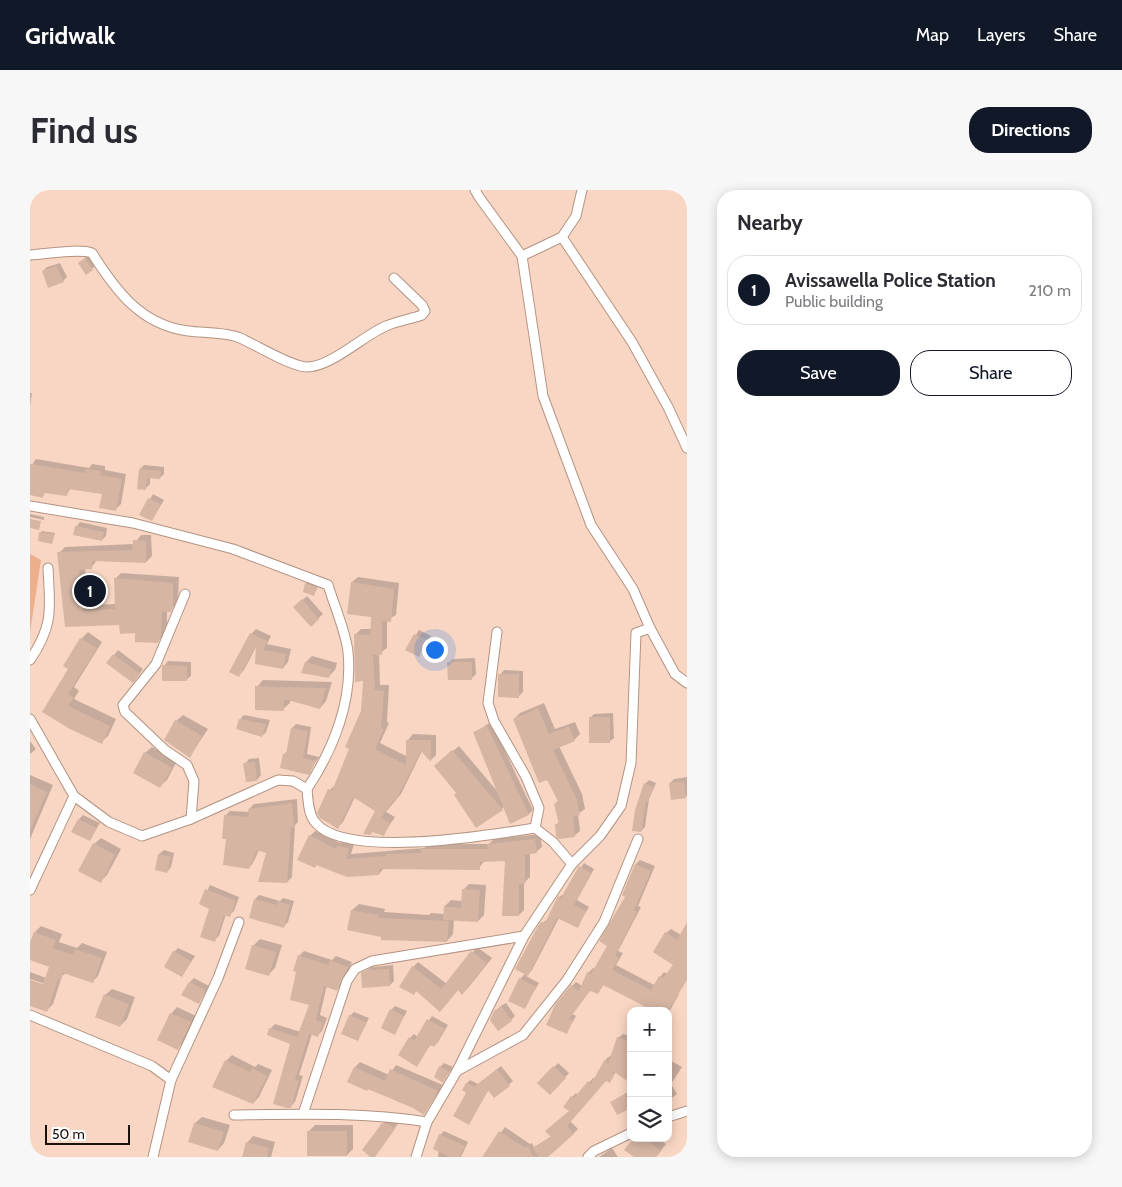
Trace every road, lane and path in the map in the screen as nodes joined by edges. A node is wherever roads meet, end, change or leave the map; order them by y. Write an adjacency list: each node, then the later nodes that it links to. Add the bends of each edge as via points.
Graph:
1 (476, 190): 5 (street)
2 (582, 190): 3 (street, via 576,216)
3 (562, 237): 5 (street); 7 (street, via 632,342)
4 (30, 255): 6 (street, via 81,250 92,253 131,304 154,322 169,328 238,337 263,351 306,367 326,362 387,325 422,315 425,311 422,305)
5 (522, 256): 11 (street, via 543,396 591,525 633,589)
6 (394, 278)
7 (687, 448)
8 (30, 506): 16 (street, via 133,523 233,549 328,585 348,651 346,685 340,725)
9 (48, 568): 13 (street, via 48,625 43,641)
10 (185, 594): 18 (street, via 156,664 123,705 125,712 151,737 187,765 194,781)
11 (650, 628): 14 (street, via 674,674); 21 (street, via 636,633 631,763 620,806 600,836)
12 (497, 632): 19 (street, via 488,703 539,808)
13 (30, 660)
14 (687, 683)
15 (30, 719): 17 (street)
16 (306, 789): 18 (street, via 293,781 278,780); 19 (street, via 315,822 333,835 353,841 377,843 474,838)
17 (74, 796): 18 (street, via 109,822 142,836); 22 (street)
18 (190, 819)
19 (535, 828): 21 (street, via 553,842)
20 (638, 839): 26 (street, via 604,922 567,980 523,1035)
21 (572, 864): 24 (street)
22 (30, 890)
23 (239, 922): 27 (street, via 218,978)
24 (524, 936): 26 (street); 29 (street, via 372,961 355,969 347,981)
25 (30, 1015): 27 (street, via 152,1066)
26 (457, 1071): 32 (street)
27 (171, 1080): 34 (street)
28 (687, 1111): 31 (street)
29 (303, 1114): 30 (street); 32 (street, via 398,1117)
30 (234, 1115)
31 (672, 1116)
32 (427, 1122): 35 (street)
33 (627, 1135): 36 (street)
34 (153, 1157)
35 (416, 1157)
36 (588, 1157)

